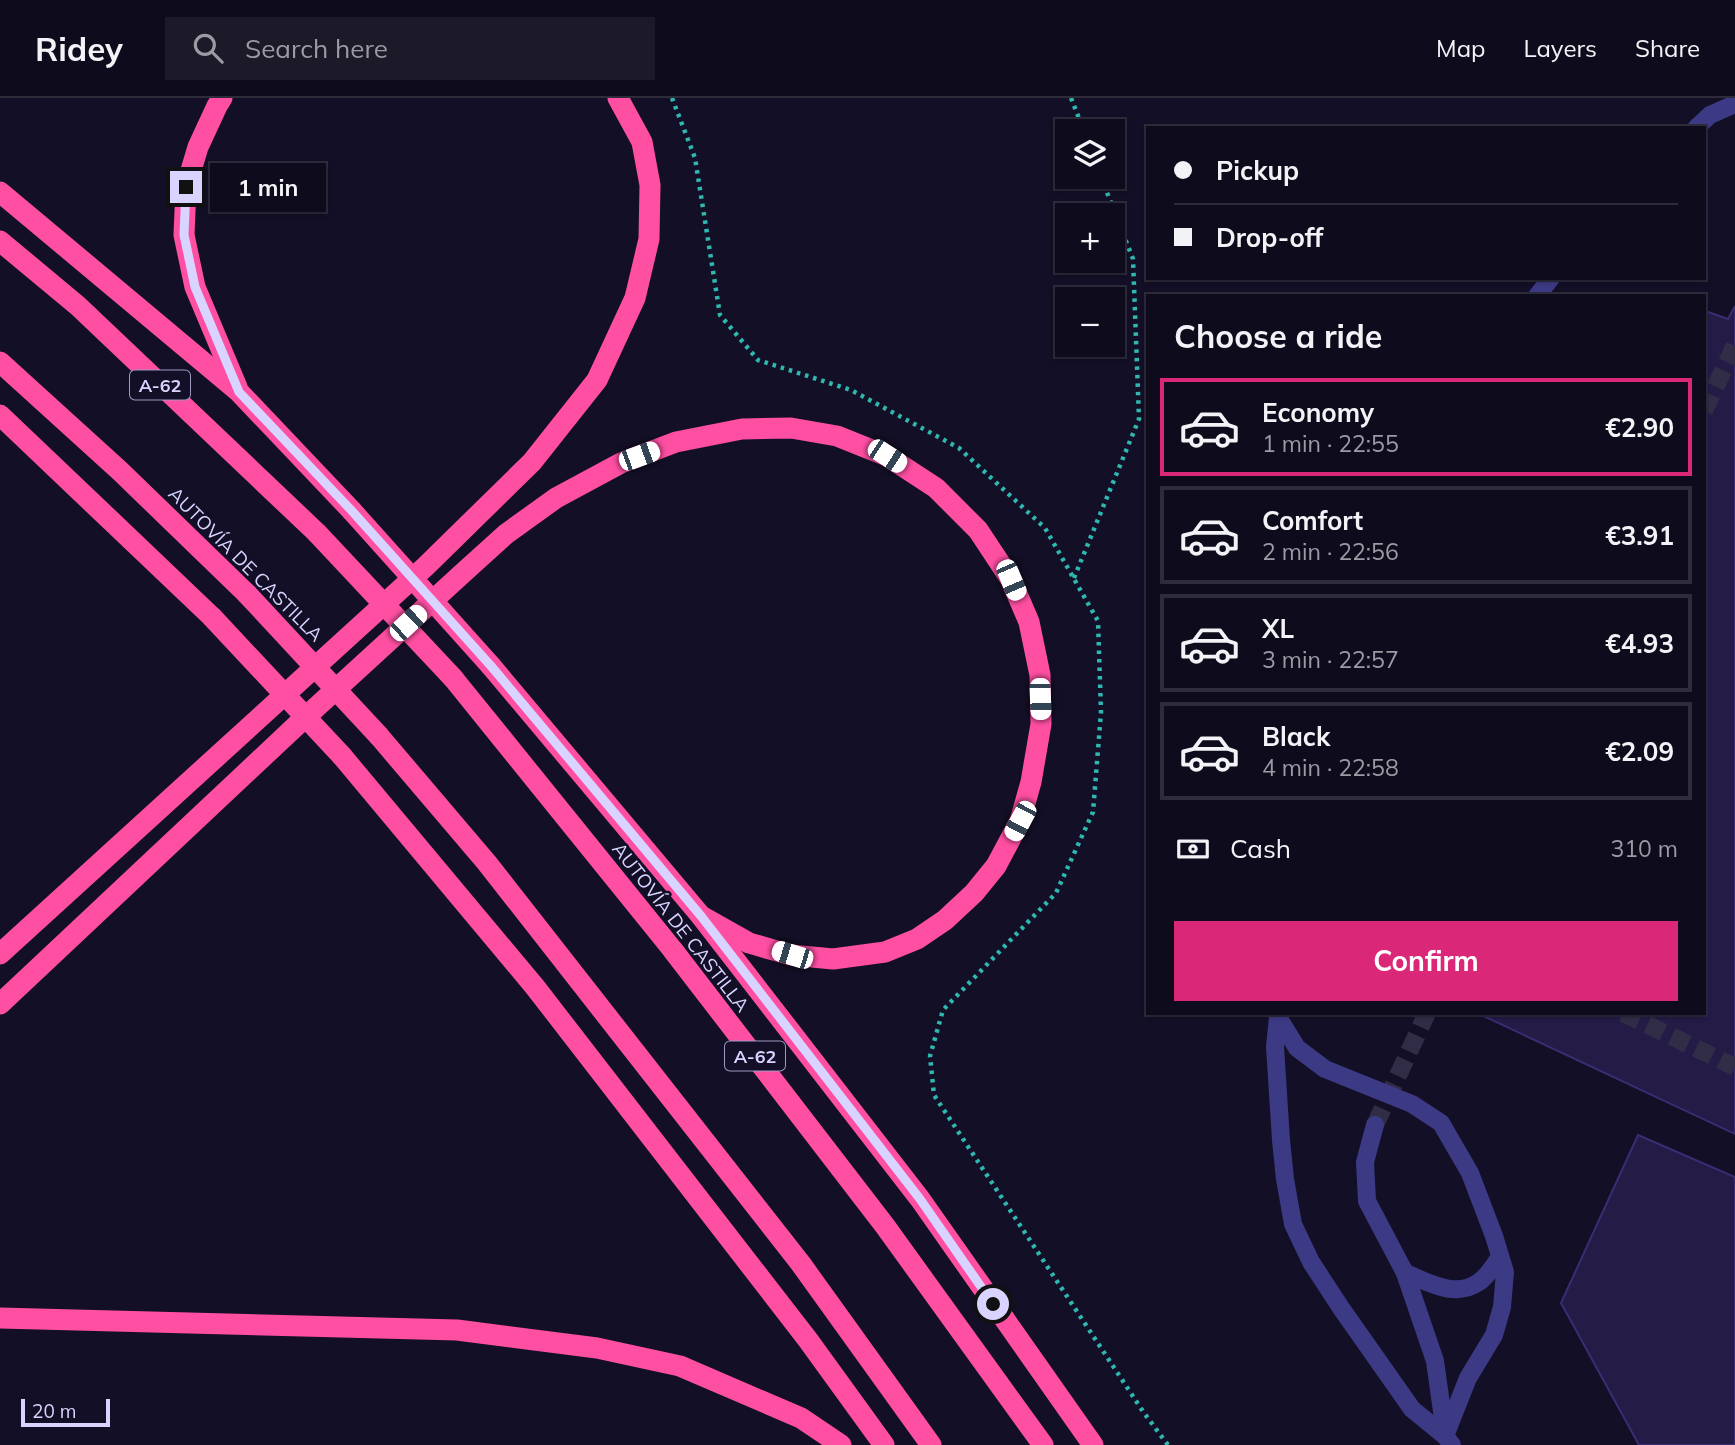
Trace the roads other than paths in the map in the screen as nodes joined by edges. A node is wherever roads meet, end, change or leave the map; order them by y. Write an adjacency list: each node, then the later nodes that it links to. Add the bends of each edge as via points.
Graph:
1 (222, 98): 10 (highway, via 198,146 186,187 184,235 195,287)
2 (618, 98): 13 (highway, via 642,142 650,185 649,239 635,298 597,380 532,462 426,566)
3 (1735, 103): 4 (street)
4 (1698, 126)
5 (0, 192): 10 (highway)
6 (0, 241): 24 (highway, AUTOVÍA DE CASTILLA / A-62, bridge, via 78,306 317,533 453,678 672,948 885,1226)
7 (1549, 280): 8 (street)
8 (1539, 294)
9 (0, 362): 23 (highway, AUTOVÍA DE CASTILLA, bridge, via 247,594 379,736 487,863 793,1254)
10 (239, 392): 12 (highway, bridge, via 491,666)
11 (0, 415): 22 (highway, bridge, via 212,617 342,756 535,987)
12 (701, 916): 14 (highway, via 749,943 792,955 833,959 885,952 917,939 974,894 996,866 1020,821 1041,724 1040,675 1029,622 1011,580 978,530 936,488 887,456 837,436 791,428 742,429 676,442 621,463 556,498 464,572); 25 (highway, via 920,1199)
13 (0, 954)
14 (0, 1004)
15 (1278, 1015): 17 (street, via 1297,1048 1325,1069 1412,1104 1441,1123 1470,1173); 20 (street, via 1275,1047 1281,1140 1293,1224 1340,1308 1412,1409)
16 (1375, 1125): 18 (street, via 1365,1162 1367,1200)
17 (1500, 1257): 18 (street, via 1480,1282 1462,1290 1446,1289); 20 (street, via 1505,1272 1503,1307 1494,1335 1468,1378)
18 (1405, 1273): 20 (street, via 1435,1361)
19 (0, 1318): 21 (highway, via 457,1330 597,1348 680,1366 801,1418)
20 (1448, 1441)
21 (841, 1445)
22 (884, 1445)
23 (932, 1445)
24 (1043, 1445)
25 (1093, 1445)

